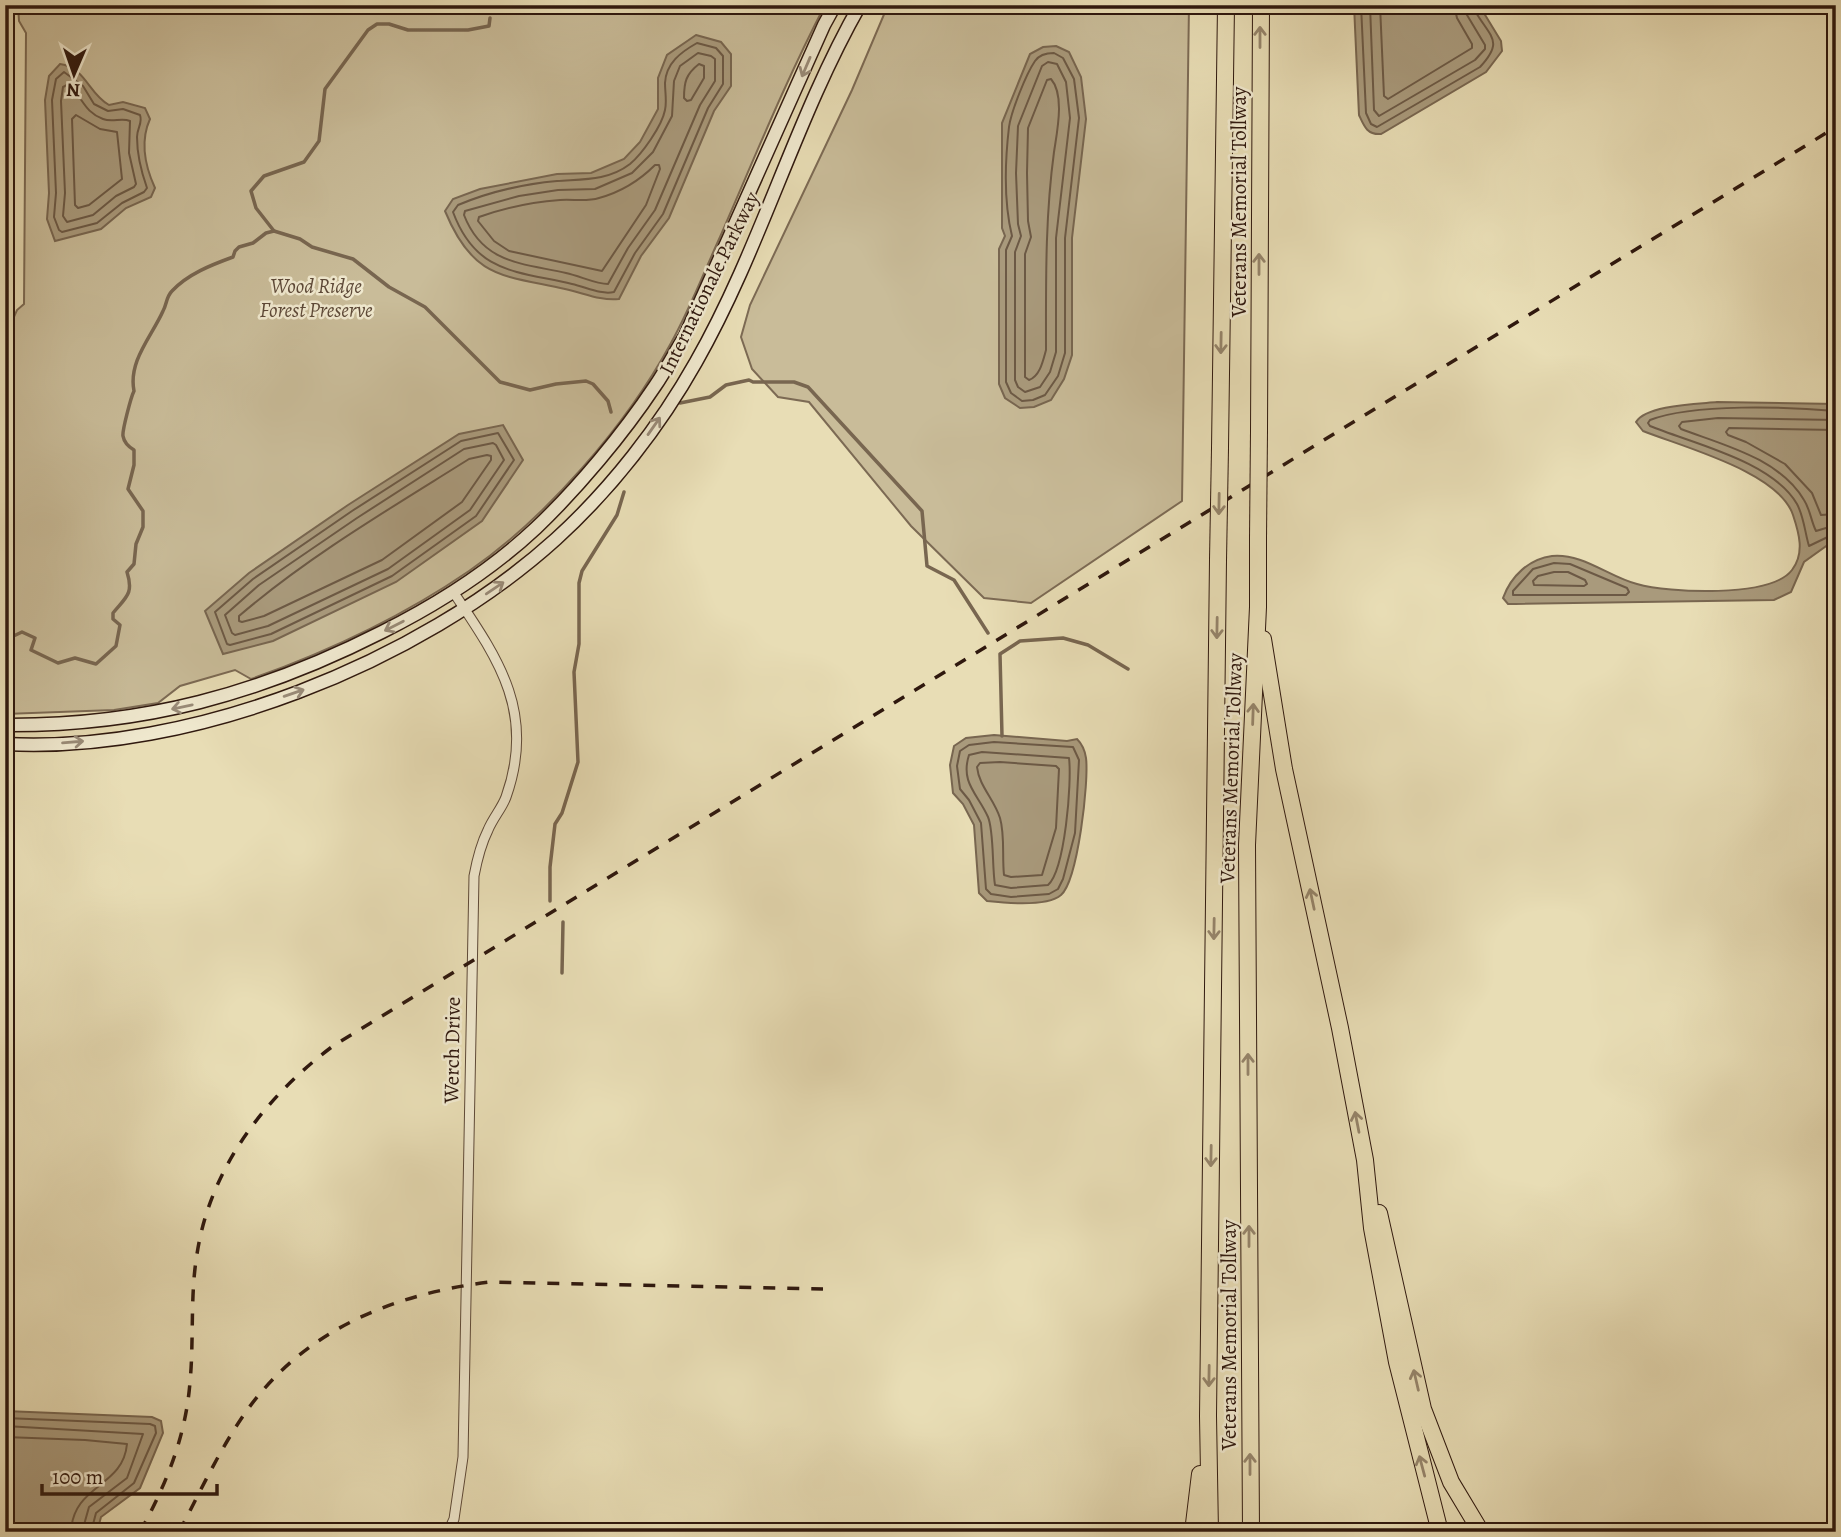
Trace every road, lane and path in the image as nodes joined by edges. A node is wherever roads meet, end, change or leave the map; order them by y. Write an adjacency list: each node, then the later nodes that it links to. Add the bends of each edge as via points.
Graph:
1 (835, 5): 5 (street, Internationale Parkway, one-way to 5, via 685,336)
2 (860, 5): 6 (street, Internationale Parkway, one-way to 2, via 697,360)
3 (1226, 5): 13 (highway, Veterans Memorial Tollway, one-way to 13, bridge)
4 (1261, 5): 8 (highway, Veterans Memorial Tollway, one-way to 4, bridge)
5 (621, 432): 6 (street); 7 (street, Internationale Parkway, via 536,528)
6 (636, 449): 9 (street, Internationale Parkway, one-way to 6, via 556,539)
7 (454, 593): 9 (street, Werch Drive); 10 (street, Internationale Parkway, one-way to 10, via 330,658 237,693 142,716)
8 (1258, 607): 12 (highway, one-way to 8, via 1284,769); 17 (highway, Veterans Memorial Tollway, one-way to 8, via 1247,845)
9 (464, 608): 11 (street, Internationale Parkway, one-way to 9, via 127,737 187,727 360,667); 14 (street, Werch Drive, via 503,671 518,735 508,791 488,829 474,876 463,1457)
10 (5, 725)
11 (5, 744)
12 (1365, 1160): 18 (highway, one-way to 12, via 1396,1362); 19 (highway, one-way to 12, via 1451,1482 1423,1409)
13 (1208, 1416): 15 (highway); 16 (highway, Veterans Memorial Tollway)
14 (448, 1532)
15 (1193, 1532)
16 (1210, 1532)
17 (1251, 1532)
18 (1440, 1532)
19 (1481, 1532)

